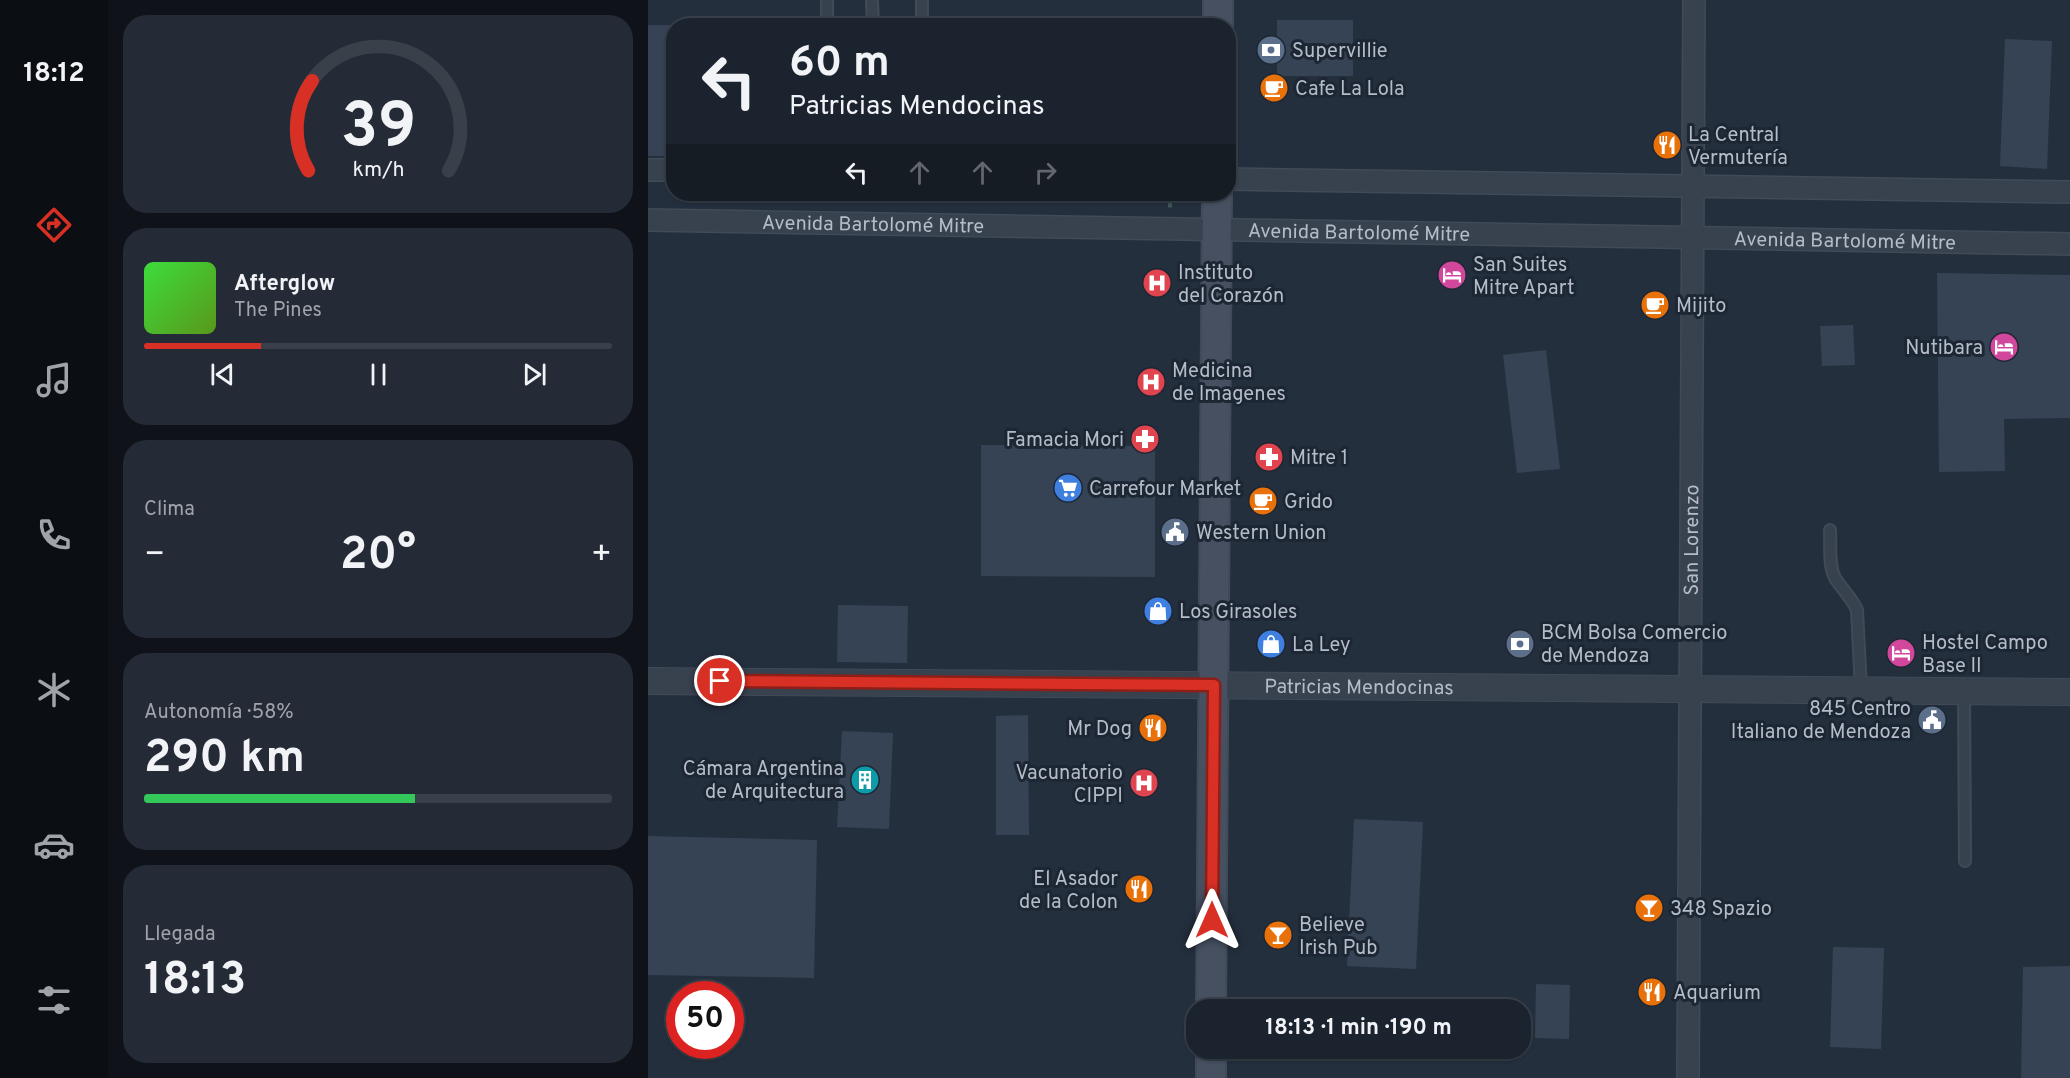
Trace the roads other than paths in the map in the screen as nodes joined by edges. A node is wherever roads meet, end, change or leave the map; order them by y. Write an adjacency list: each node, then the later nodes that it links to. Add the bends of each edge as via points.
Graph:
1 (827, 0): 6 (lane)
2 (872, 0): 7 (lane)
3 (922, 0): 8 (lane)
4 (1218, 0): 9 (main road)
5 (1694, 0): 13 (street, San Lorenzo)
6 (827, 18)
7 (873, 18)
8 (922, 18)
9 (1218, 18)
10 (648, 170): 11 (street)
11 (666, 170)
12 (1236, 179): 13 (street)
13 (1693, 186): 14 (street); 18 (street, San Lorenzo)
14 (2070, 192)
15 (1217, 201): 17 (main road)
16 (648, 220): 17 (street, Avenida Bartolomé Mitre)
17 (1217, 230): 18 (street, Avenida Bartolomé Mitre); 22 (main road)
18 (1692, 237): 19 (street, Avenida Bartolomé Mitre); 23 (street, San Lorenzo)
19 (2070, 244)
20 (1830, 530): 24 (lane, via 1834,577 1857,610)
21 (648, 681): 22 (street, Patricias Mendocinas)
22 (1214, 685): 23 (street, Patricias Mendocinas); 28 (main road)
23 (1690, 689): 24 (street, Patricias Mendocinas); 31 (street, San Lorenzo)
24 (1861, 690): 25 (street, Patricias Mendocinas)
25 (1964, 691): 26 (street, Patricias Mendocinas); 27 (lane)
26 (2070, 692)
27 (1965, 861)
28 (1211, 999)
29 (1211, 1059): 30 (main road)
30 (1211, 1078)
31 (1688, 1078)

